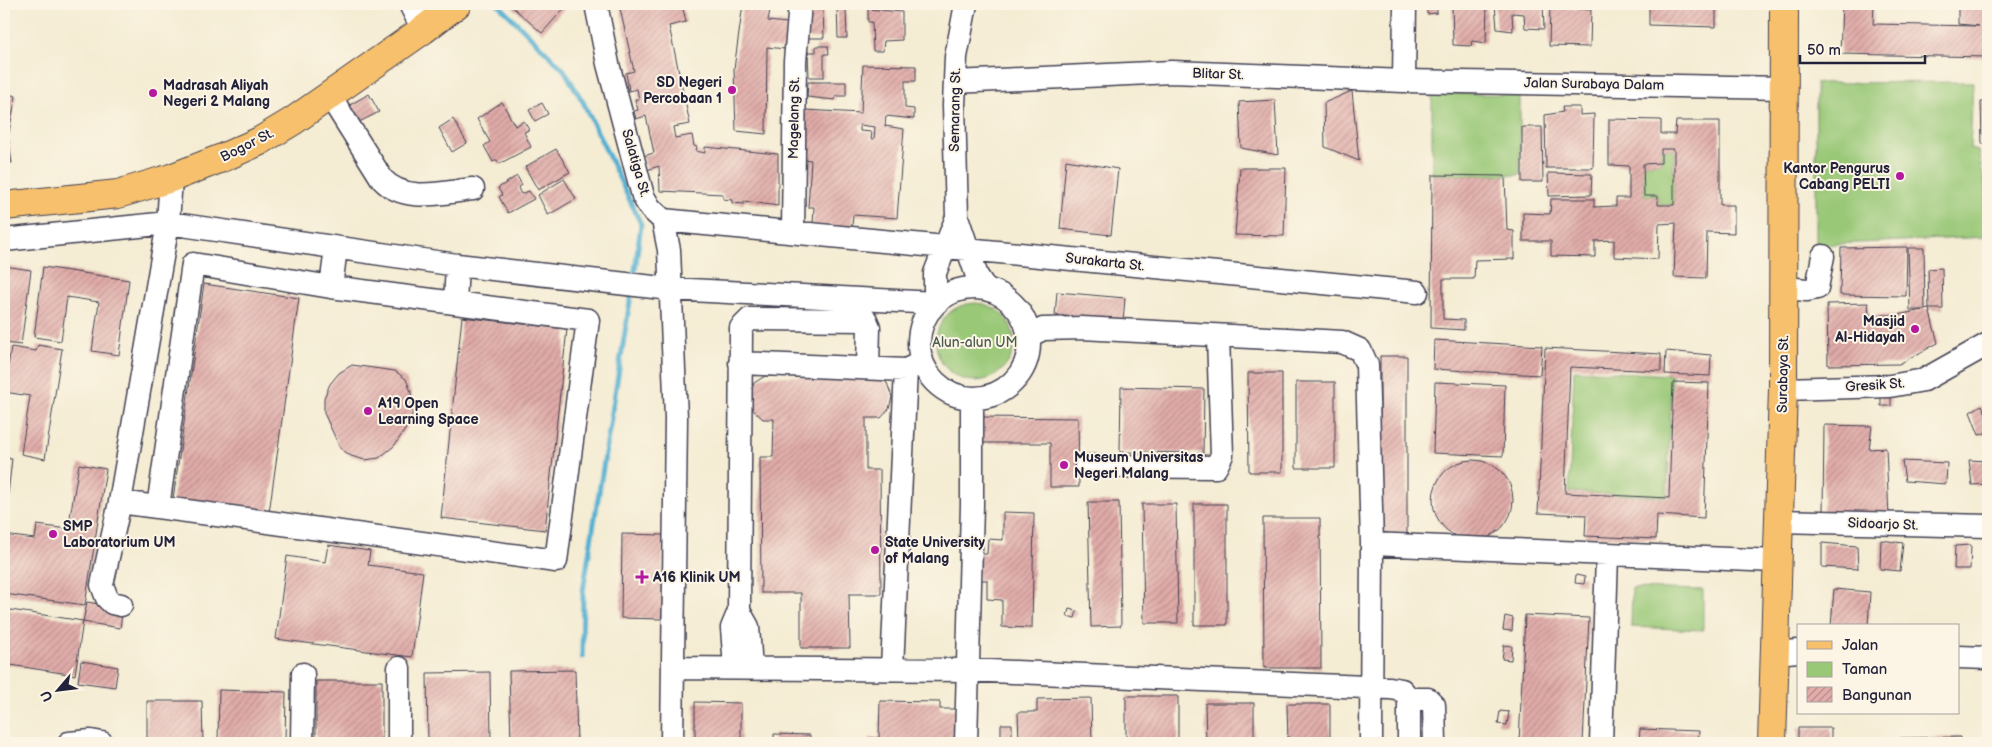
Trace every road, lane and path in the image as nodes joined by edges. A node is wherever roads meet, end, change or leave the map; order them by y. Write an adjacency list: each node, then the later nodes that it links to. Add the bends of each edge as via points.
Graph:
1 (410, 4): 8 (street)
2 (456, 4): 8 (main road, Bogor St.)
3 (596, 4): 17 (street, Salatiga St., via 608,64 643,196)
4 (800, 4): 19 (street, Magelang St., via 795,61)
5 (966, 4): 10 (street, Semarang St., via 956,57)
6 (1405, 4): 9 (street)
7 (1784, 4): 11 (main road, Surabaya St.)
8 (424, 30): 12 (main road, Bogor St.)
9 (1404, 81): 10 (street, Blitar St., via 1152,72); 11 (street, Jalan Surabaya Dalam)
10 (955, 82): 16 (street, Semarang St.)
11 (1784, 88): 28 (main road, Surabaya St.)
12 (330, 96): 13 (main road, Bogor St., via 260,140); 14 (street, via 390,188 406,194)
13 (171, 178): 15 (main road, Bogor St., via 118,194); 18 (street)
14 (473, 189)
15 (4, 206)
16 (957, 217): 21 (street); 23 (street)
17 (663, 220): 19 (street); 29 (street, via 669,250)
18 (168, 223): 20 (street); 22 (street); 42 (street)
19 (793, 232): 21 (street, Surakarta St.)
20 (4, 240)
21 (946, 246): 23 (street, Surakarta St.); 31 (street, via 935,273)
22 (336, 248): 25 (street); 26 (street)
23 (968, 248): 27 (street); 30 (street, Surakarta St.)
24 (1823, 256): 28 (street, via 1817,288)
25 (457, 265): 29 (street); 32 (street)
26 (331, 287): 32 (street); 43 (street, via 193,264)
27 (984, 288): 31 (street, via 953,291); 33 (street, via 1009,300 1019,310)
28 (1784, 288): 39 (main road, Surabaya St.)
29 (671, 289): 31 (street); 54 (street, via 676,435)
30 (1417, 292)
31 (936, 302): 37 (street, via 922,324)
32 (454, 303): 43 (street, via 588,320 556,561)
33 (1029, 336): 34 (street, via 1043,329 1082,328); 40 (street, via 1027,360 1015,381 995,394)
34 (1218, 336): 41 (street, via 1222,456 1216,467); 46 (street, via 1342,342 1360,350 1367,365)
35 (1988, 344): 39 (street, Gresik St., via 1924,380 1890,386)
36 (740, 363): 38 (street); 38 (street, via 741,328 750,319 863,320 868,321 870,327); 55 (street, via 739,611 748,627)
37 (914, 366): 38 (street); 40 (street, via 942,388); 56 (street)
38 (868, 367)
39 (1783, 389): 44 (main road, Surabaya St.)
40 (972, 398): 57 (street)
41 (1086, 466)
42 (120, 502): 43 (street); 49 (street, via 102,584 107,598)
43 (158, 507)
44 (1777, 521): 45 (street, Sidoarjo St.); 48 (main road, Surabaya St.)
45 (1988, 526)
46 (1372, 544): 47 (street); 59 (street)
47 (1607, 555): 48 (street); 70 (street)
48 (1776, 561): 50 (main road, Surabaya St.)
49 (122, 605)
50 (1787, 652): 71 (main road, Surabaya St.)
51 (1960, 657): 52 (street)
52 (1988, 658)
53 (399, 668): 64 (street)
54 (673, 668): 55 (street); 65 (street)
55 (743, 668): 56 (street)
56 (892, 668): 57 (street)
57 (967, 670): 59 (street); 66 (street)
58 (304, 674): 63 (street)
59 (1370, 686): 60 (street, via 1402,690); 67 (street)
60 (1409, 698): 68 (street); 69 (street, via 1428,699 1434,704)
61 (69, 743): 62 (street)
62 (102, 743)
63 (302, 743)
64 (400, 743)
65 (672, 743)
66 (966, 743)
67 (1371, 743)
68 (1409, 743)
69 (1435, 743)
70 (1601, 743)
71 (1772, 743)

